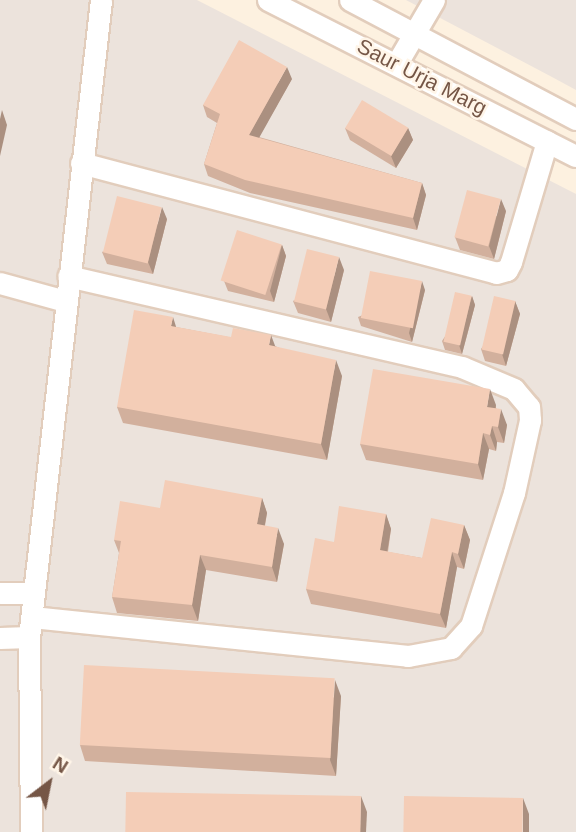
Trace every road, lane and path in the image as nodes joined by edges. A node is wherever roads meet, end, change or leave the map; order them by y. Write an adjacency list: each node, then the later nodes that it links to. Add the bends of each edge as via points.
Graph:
1 (101, 0): 10 (street)
2 (268, 0): 6 (street, Saur Urja Marg)
3 (350, 0): 5 (street, Saur Urja Marg)
4 (433, 0): 5 (street)
5 (415, 33): 6 (street); 7 (street, Saur Urja Marg)
6 (397, 63): 8 (street, Saur Urja Marg)
7 (576, 119)
8 (547, 141): 9 (street, Saur Urja Marg); 10 (street, via 511,262 507,270 496,273)
9 (576, 156)
10 (81, 163): 11 (street)
11 (68, 275): 13 (street); 16 (street, via 471,370 522,395 530,420 514,493 471,626 451,648 408,656)
12 (0, 283): 13 (street)
13 (65, 301): 15 (street)
14 (0, 593): 15 (street)
15 (34, 593): 16 (street)
16 (31, 627): 17 (street); 18 (street)
17 (0, 638)
18 (31, 832)

